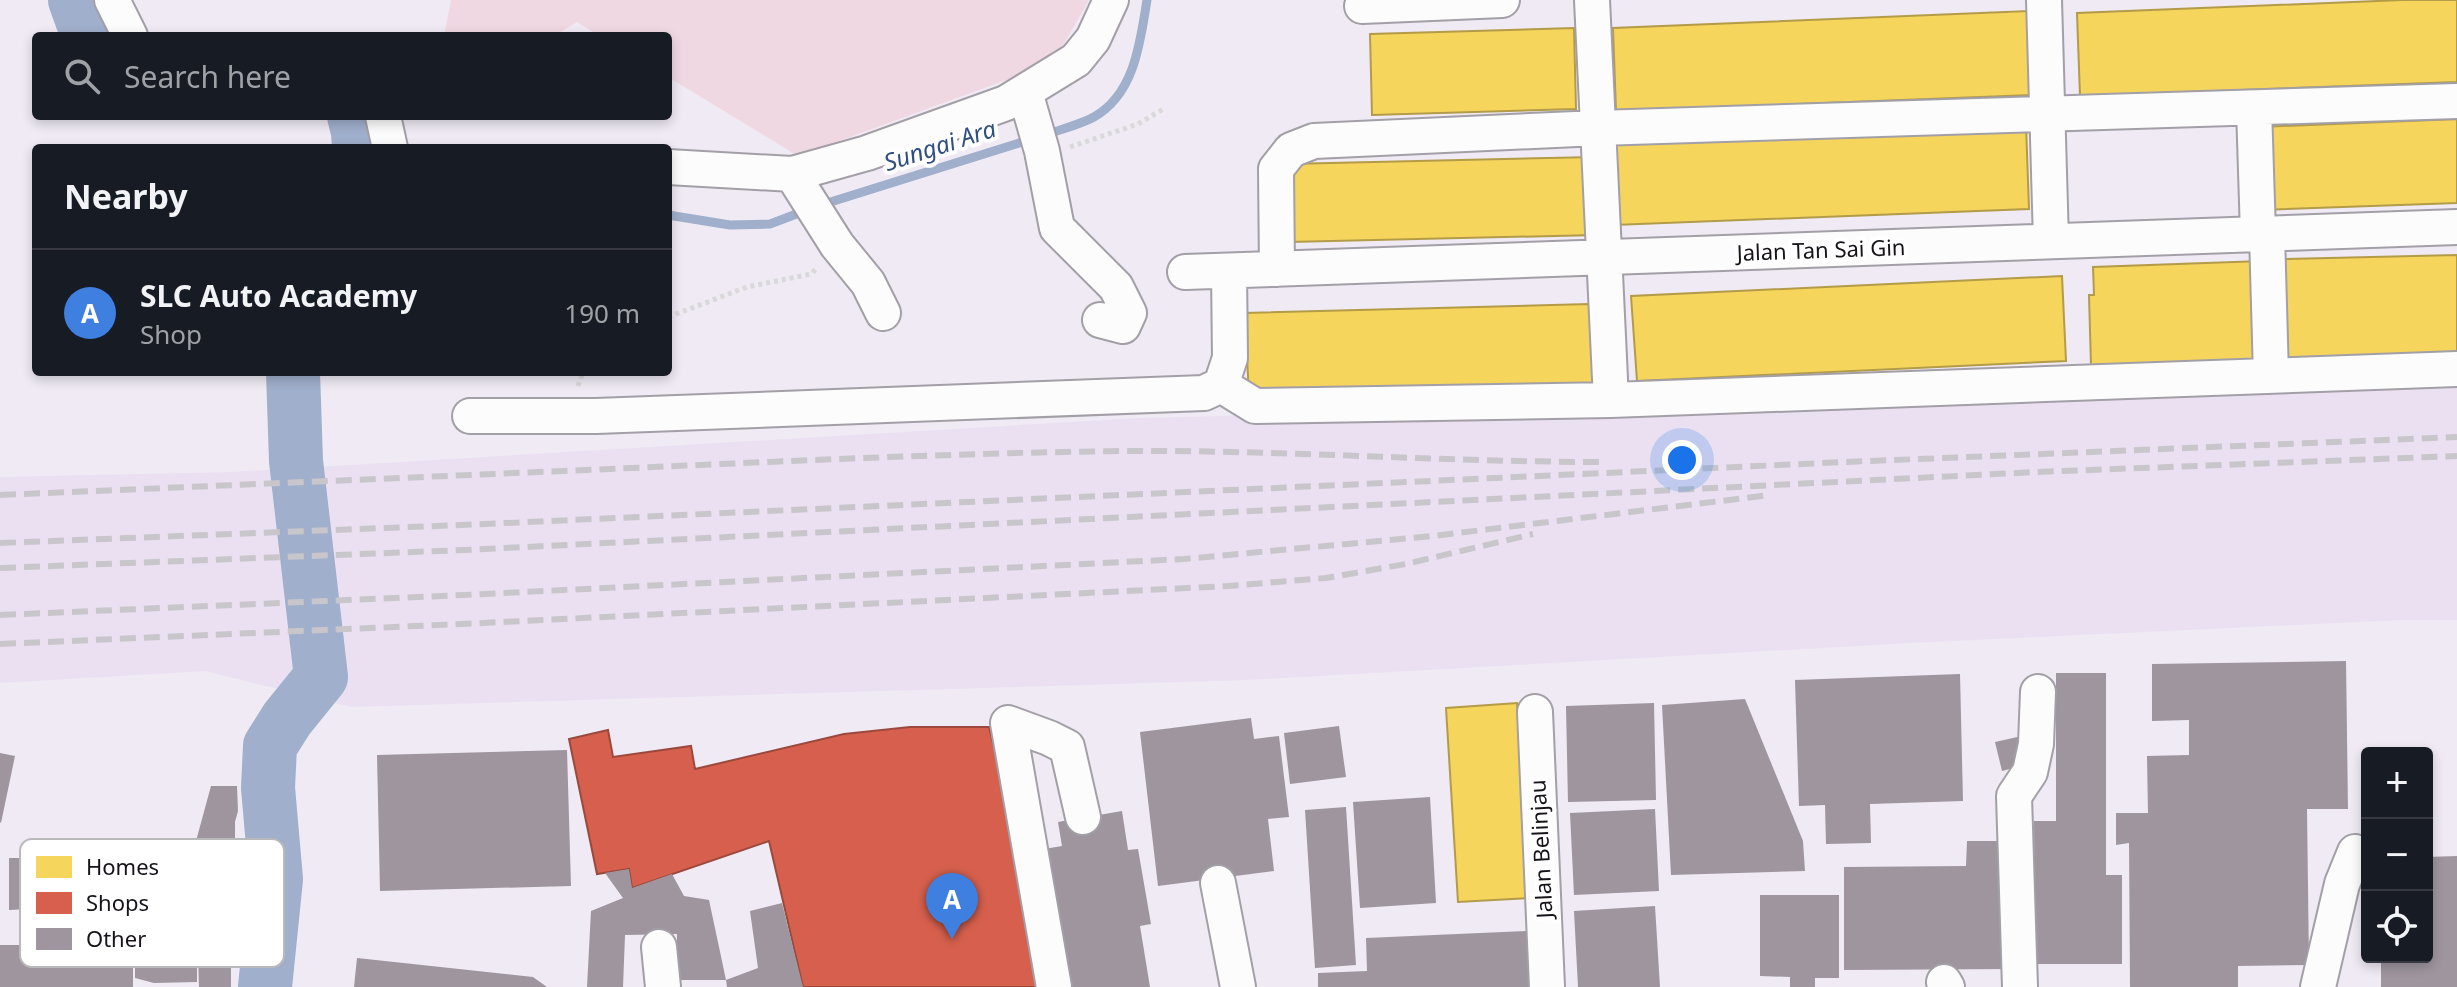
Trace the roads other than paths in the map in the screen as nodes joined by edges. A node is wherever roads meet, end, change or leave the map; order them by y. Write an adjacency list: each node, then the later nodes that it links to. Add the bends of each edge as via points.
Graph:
1 (112, 0): 8 (street)
2 (1111, 0): 9 (street, via 1093,39 1076,60)
3 (1480, 0): 4 (street); 7 (street)
4 (1502, 0)
5 (1592, 0): 14 (street)
6 (2044, 0): 12 (street)
7 (1362, 6)
8 (128, 32)
9 (1028, 96): 17 (street); 26 (street, via 1057,228 1116,287 1129,313 1123,326)
10 (2457, 101): 11 (street)
11 (2254, 108): 12 (street); 19 (street)
12 (2048, 115): 14 (street); 20 (street)
13 (384, 120): 15 (street)
14 (1598, 128): 21 (street); 22 (street, via 1314,141 1291,150 1276,169)
15 (389, 144)
16 (672, 167): 17 (street)
17 (796, 181): 25 (street)
18 (2457, 227): 19 (street, Jalan Tan Sai Gin)
19 (2262, 234): 20 (street, Jalan Tan Sai Gin); 28 (street)
20 (2051, 241): 21 (street, Jalan Tan Sai Gin)
21 (1605, 258): 22 (street, Jalan Tan Sai Gin); 30 (street)
22 (1277, 269): 23 (street, Jalan Tan Sai Gin)
23 (1229, 271): 24 (street, Jalan Tan Sai Gin); 29 (street, via 1230,358)
24 (1185, 272)
25 (883, 313)
26 (1100, 320)
27 (2457, 369): 28 (street)
28 (2271, 376): 30 (street)
29 (1221, 385): 30 (street, via 1255,406); 31 (street, via 1204,393)
30 (1611, 400)
31 (470, 416)
32 (2038, 692): 42 (street, via 2030,772 2014,796)
33 (1535, 712): 41 (street, Jalan Belinjau)
34 (1083, 817): 39 (street, via 1067,747 1008,723)
35 (2355, 852): 43 (street, via 2342,884)
36 (1218, 883): 40 (street)
37 (659, 947): 38 (street)
38 (663, 987)
39 (1054, 987)
40 (1238, 987)
41 (1547, 987)
42 (2020, 987)
43 (2318, 987)

